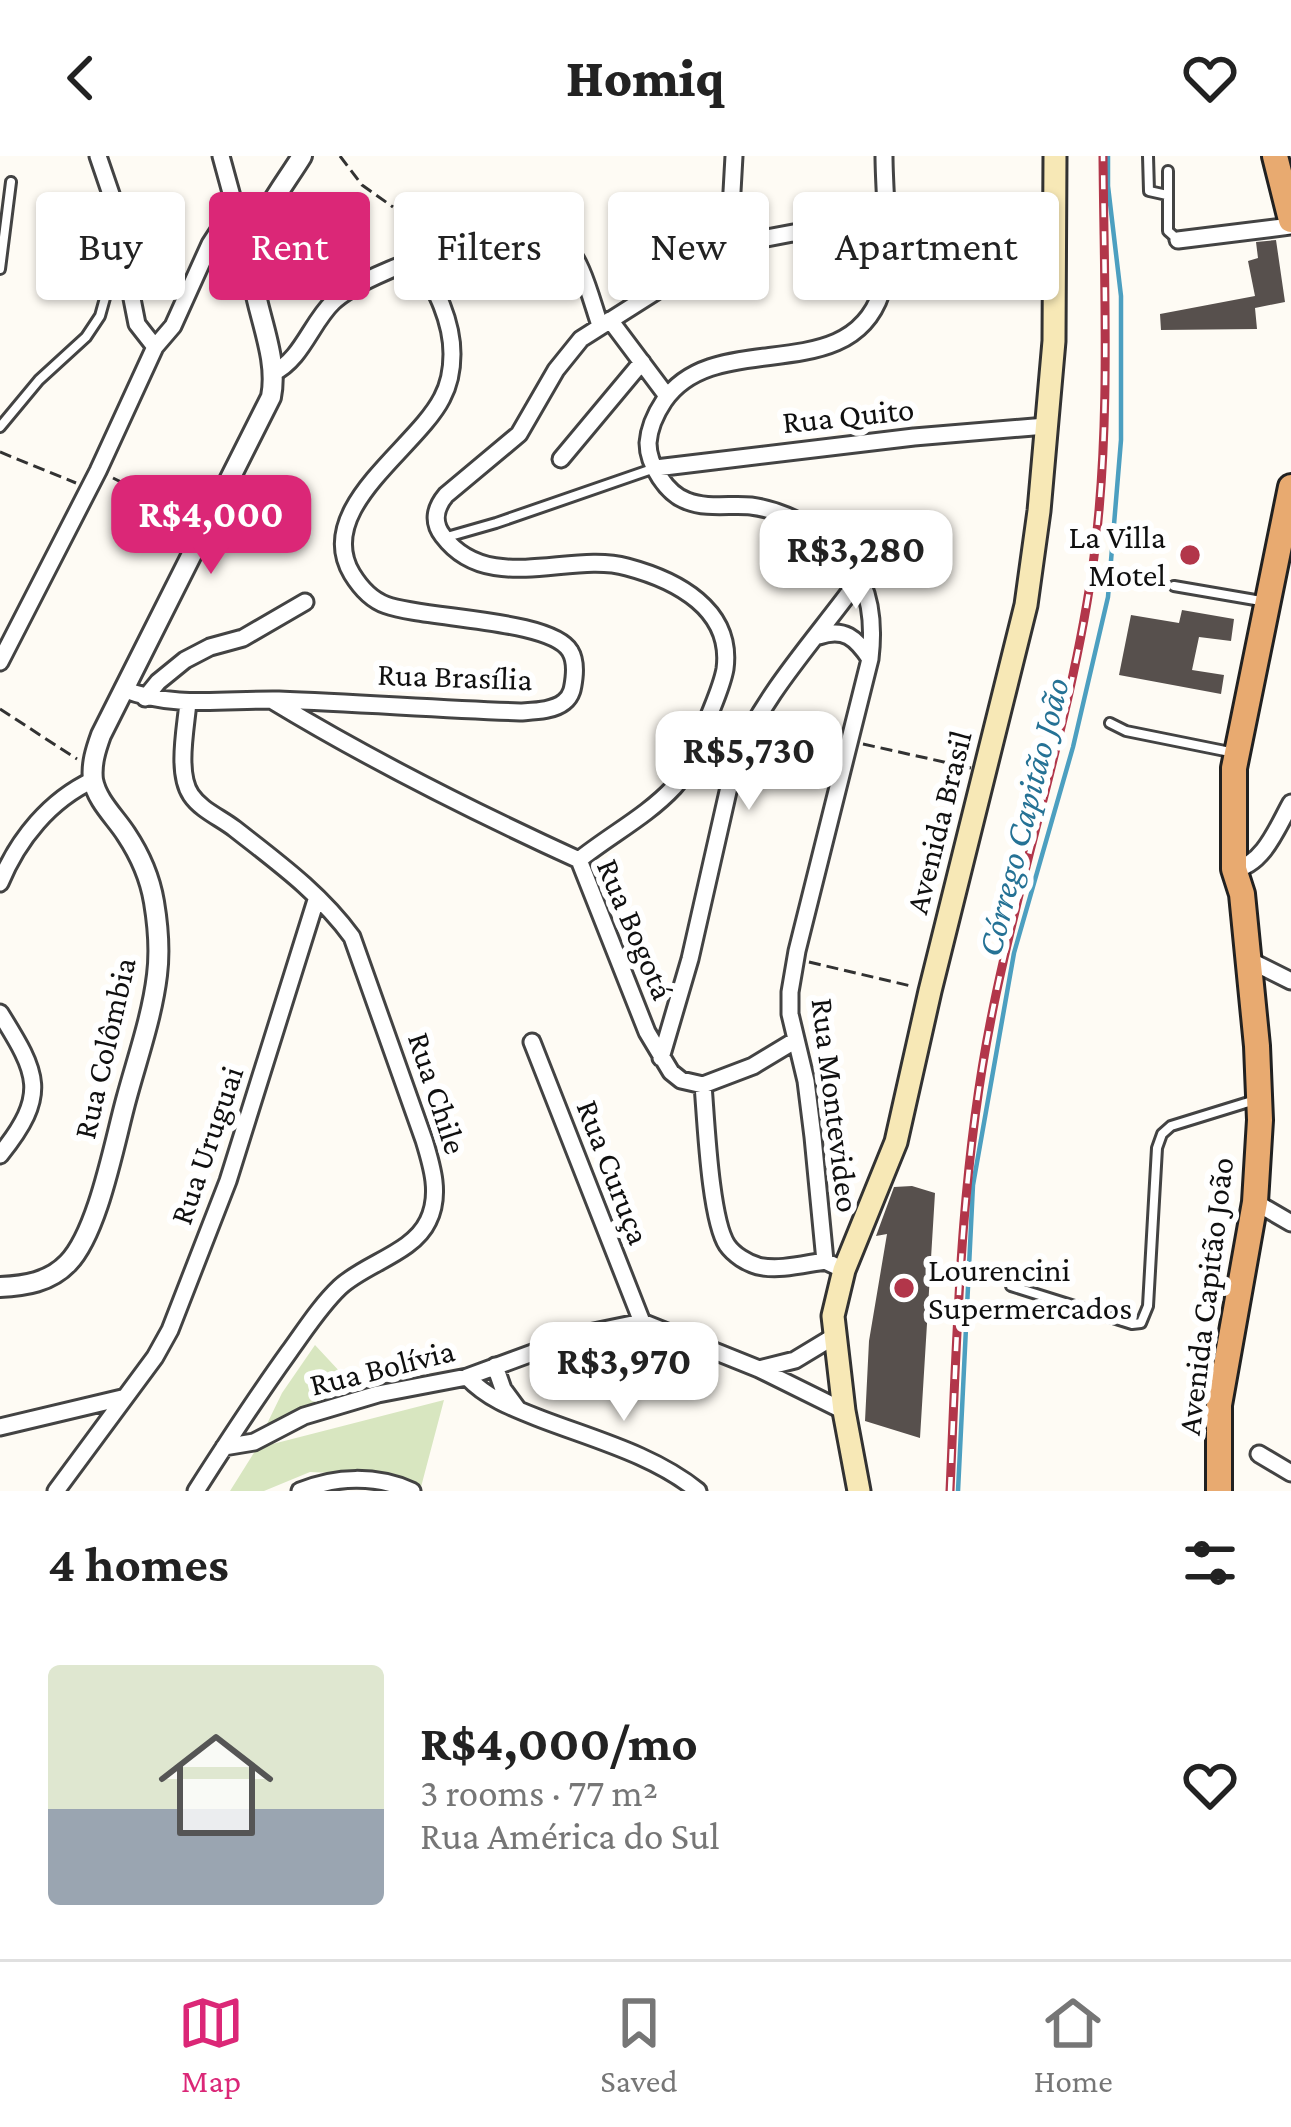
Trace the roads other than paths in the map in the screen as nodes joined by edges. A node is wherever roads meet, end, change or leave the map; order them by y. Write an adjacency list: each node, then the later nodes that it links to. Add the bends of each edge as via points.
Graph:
1 (98, 156): 11 (street)
2 (221, 156): 12 (street)
3 (302, 156): 13 (street)
4 (734, 156): 14 (street)
5 (884, 156): 15 (street)
6 (1055, 156): 36 (main road, Avenida Brasil)
7 (1148, 156): 17 (lane, via 1149,191)
8 (1275, 156): 16 (highway)
9 (1168, 171): 17 (lane)
10 (11, 182): 21 (lane)
11 (110, 192)
12 (230, 192)
13 (280, 192)
14 (732, 192)
15 (884, 192)
16 (1288, 192): 18 (highway)
17 (1167, 195): 19 (lane, via 1168,231)
18 (1291, 223): 19 (street)
19 (1178, 240)
20 (209, 246): 31 (street, via 172,326)
21 (0, 269)
22 (394, 270): 33 (street, via 336,299)
23 (584, 276): 30 (street)
24 (104, 300): 35 (lane, via 86,337)
25 (132, 300): 31 (street, via 137,324)
26 (258, 300): 33 (street)
27 (440, 300): 51 (street, Rua Brasília, via 450,327 448,385 360,500 342,539 345,556 361,586 383,604 559,640 575,668 569,698 520,712)
28 (640, 300): 30 (street)
29 (876, 300): 34 (street, via 864,322 832,346 705,370)
30 (605, 322): 32 (street); 40 (street, via 567,353 518,434 441,501 436,515)
31 (154, 346): 47 (street)
32 (642, 362): 34 (street); 37 (street)
33 (274, 373): 49 (street, via 265,413)
34 (667, 396): 38 (street, via 648,446)
35 (0, 427)
36 (1046, 427): 38 (street, Rua Quito); 72 (main road, Avenida Brasil, via 1026,605 896,1142)
37 (561, 459)
38 (656, 468): 40 (lane); 41 (street, via 688,502 785,513 835,544)
39 (1291, 487): 44 (highway, Avenida Capitão João)
40 (444, 538): 57 (street, via 498,568 622,565 696,596 721,632 725,668 682,777)
41 (860, 578): 45 (street); 46 (street, Rua Montevideo, via 874,627)
42 (1174, 586): 44 (lane)
43 (304, 602): 50 (street, via 243,638 195,654)
44 (1268, 602): 48 (highway, Avenida Capitão João)
45 (818, 637): 46 (street, via 849,636); 66 (street, via 764,706 734,765)
46 (870, 659): 64 (street, Rua Montevideo, via 796,958 789,1004)
47 (0, 662)
48 (1251, 686): 54 (highway, Avenida Capitão João); 58 (highway, Avenida Capitão João)
49 (123, 689): 50 (street, Rua Brasília); 55 (street)
50 (145, 698): 52 (street, Rua Brasília)
51 (272, 700): 52 (street, Rua Brasília); 57 (street, Rua Bogotá)
52 (188, 702): 60 (street, Rua Chile, via 191,794)
53 (1110, 723): 54 (lane)
54 (1236, 753): 58 (highway, Avenida Capitão João)
55 (93, 775): 59 (street, via 47,811); 74 (street, Rua Colômbia, via 149,880 157,975 80,1247 50,1277)
56 (1291, 803): 58 (street, via 1268,843)
57 (579, 860): 66 (street, Rua Bogotá)
58 (1240, 868): 61 (highway, Avenida Capitão João)
59 (0, 884)
60 (317, 897): 80 (street, Rua Uruguai, via 188,1288 154,1357); 84 (street, Rua Chile, via 360,955 435,1195 419,1235 322,1307)
61 (1247, 959): 62 (street); 68 (highway, Avenida Capitão João)
62 (1291, 981)
63 (0, 1013): 69 (street, via 34,1085 27,1116)
64 (796, 1040): 67 (street); 72 (street, Rua Montevideo)
65 (532, 1042): 75 (street, Rua Curuça)
66 (662, 1058): 67 (street, via 681,1079)
67 (704, 1085): 72 (street, via 727,1244 757,1266)
68 (1259, 1098): 70 (highway, Avenida Capitão João); 73 (lane, via 1162,1134 1141,1322)
69 (0, 1155)
70 (1255, 1202): 71 (street); 93 (highway, Avenida Capitão João, via 1222,1380)
71 (1291, 1223)
72 (834, 1266): 76 (main road, Avenida Brasil)
73 (1011, 1286)
74 (0, 1287)
75 (642, 1322): 77 (street, Rua Bolívia); 78 (street)
76 (833, 1337): 78 (street, via 795,1360); 82 (main road, Avenida Brasil)
77 (495, 1366): 79 (street, Rua Bolívia); 81 (street)
78 (759, 1369): 82 (street)
79 (467, 1377): 81 (street); 84 (street, Rua Bolívia, via 378,1394)
80 (122, 1398): 83 (street); 87 (street, Rua Uruguai)
81 (519, 1410): 91 (street, via 675,1474)
82 (844, 1411): 92 (main road, Avenida Brasil)
83 (0, 1426)
84 (224, 1447): 88 (street, Rua Chile)
85 (1259, 1454): 86 (street)
86 (1291, 1473)
87 (56, 1491)
88 (196, 1491)
89 (300, 1491): 90 (street, via 346,1478)
90 (412, 1491)
91 (698, 1491)
92 (859, 1491)
93 (1219, 1491)

